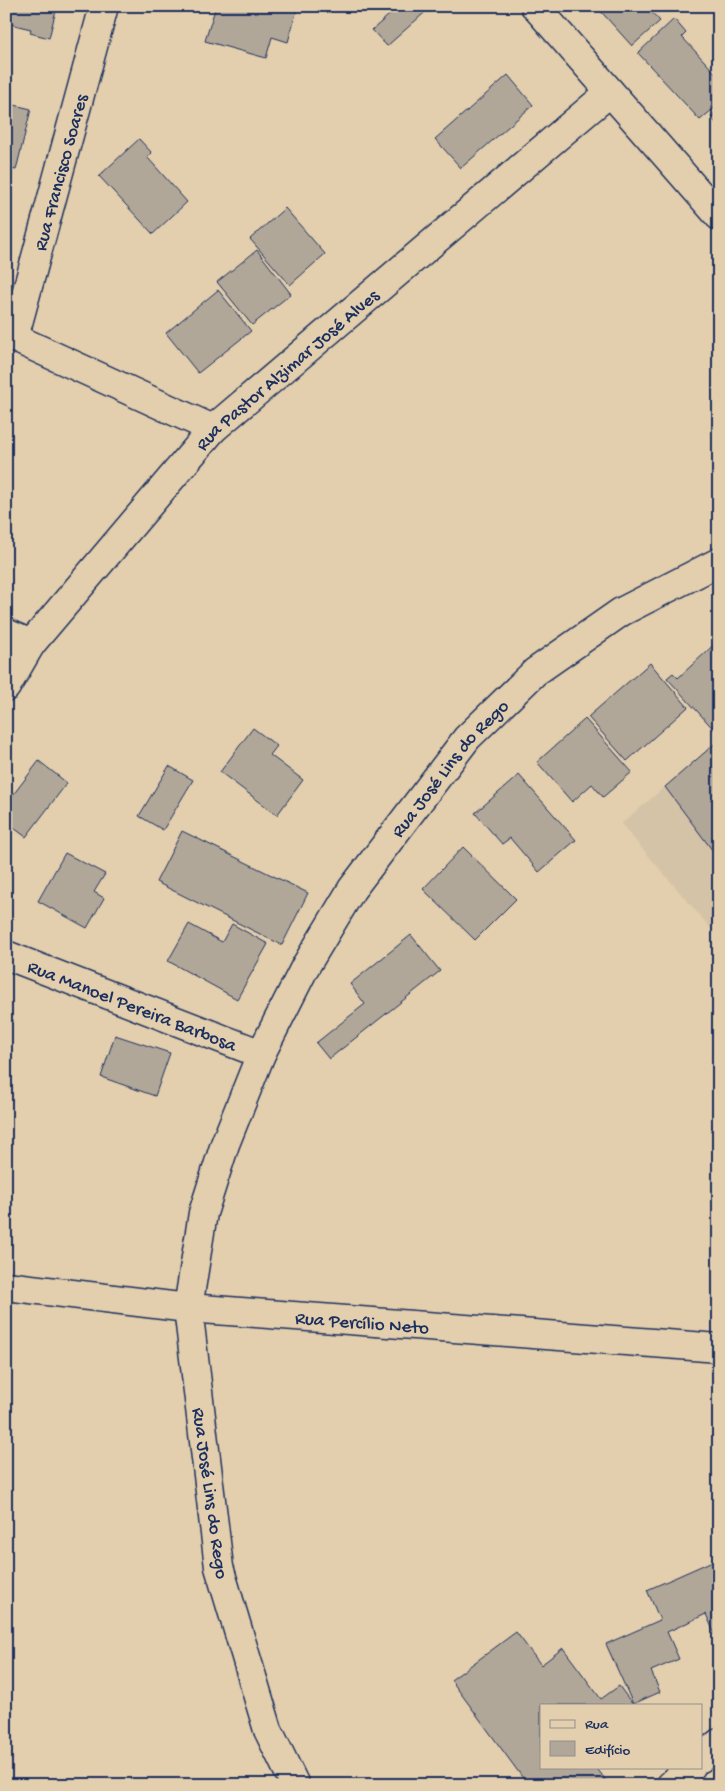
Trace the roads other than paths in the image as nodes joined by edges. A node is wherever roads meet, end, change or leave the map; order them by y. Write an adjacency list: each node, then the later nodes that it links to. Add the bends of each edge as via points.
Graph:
1 (104, 6): 5 (street, Rua Francisco Soares)
2 (535, 6): 3 (street)
3 (610, 92): 4 (street); 6 (street, Rua Pastor Alzimar José Alves)
4 (719, 216)
5 (10, 336): 6 (street)
6 (213, 428): 9 (street, Rua Pastor Alzimar José Alves)
7 (719, 562): 12 (street, Rua José Lins do Rego, via 621,612 535,672 467,738 352,889 305,968)
8 (6, 633): 9 (street)
9 (31, 644): 10 (street, Rua Pastor Alzimar José Alves)
10 (6, 687)
11 (6, 955): 12 (street, Rua Manoel Pereira Barbosa)
12 (261, 1054): 14 (street, Rua José Lins do Rego, via 224,1144 202,1213)
13 (6, 1286): 14 (street, Rua Percílio Neto)
14 (188, 1308): 15 (street, Rua Percílio Neto); 19 (street, Rua José Lins do Rego, via 219,1567 268,1730)
15 (719, 1348)
16 (719, 1743): 17 (street)
17 (702, 1757)
18 (690, 1768): 20 (street)
19 (294, 1785)
20 (671, 1785)

